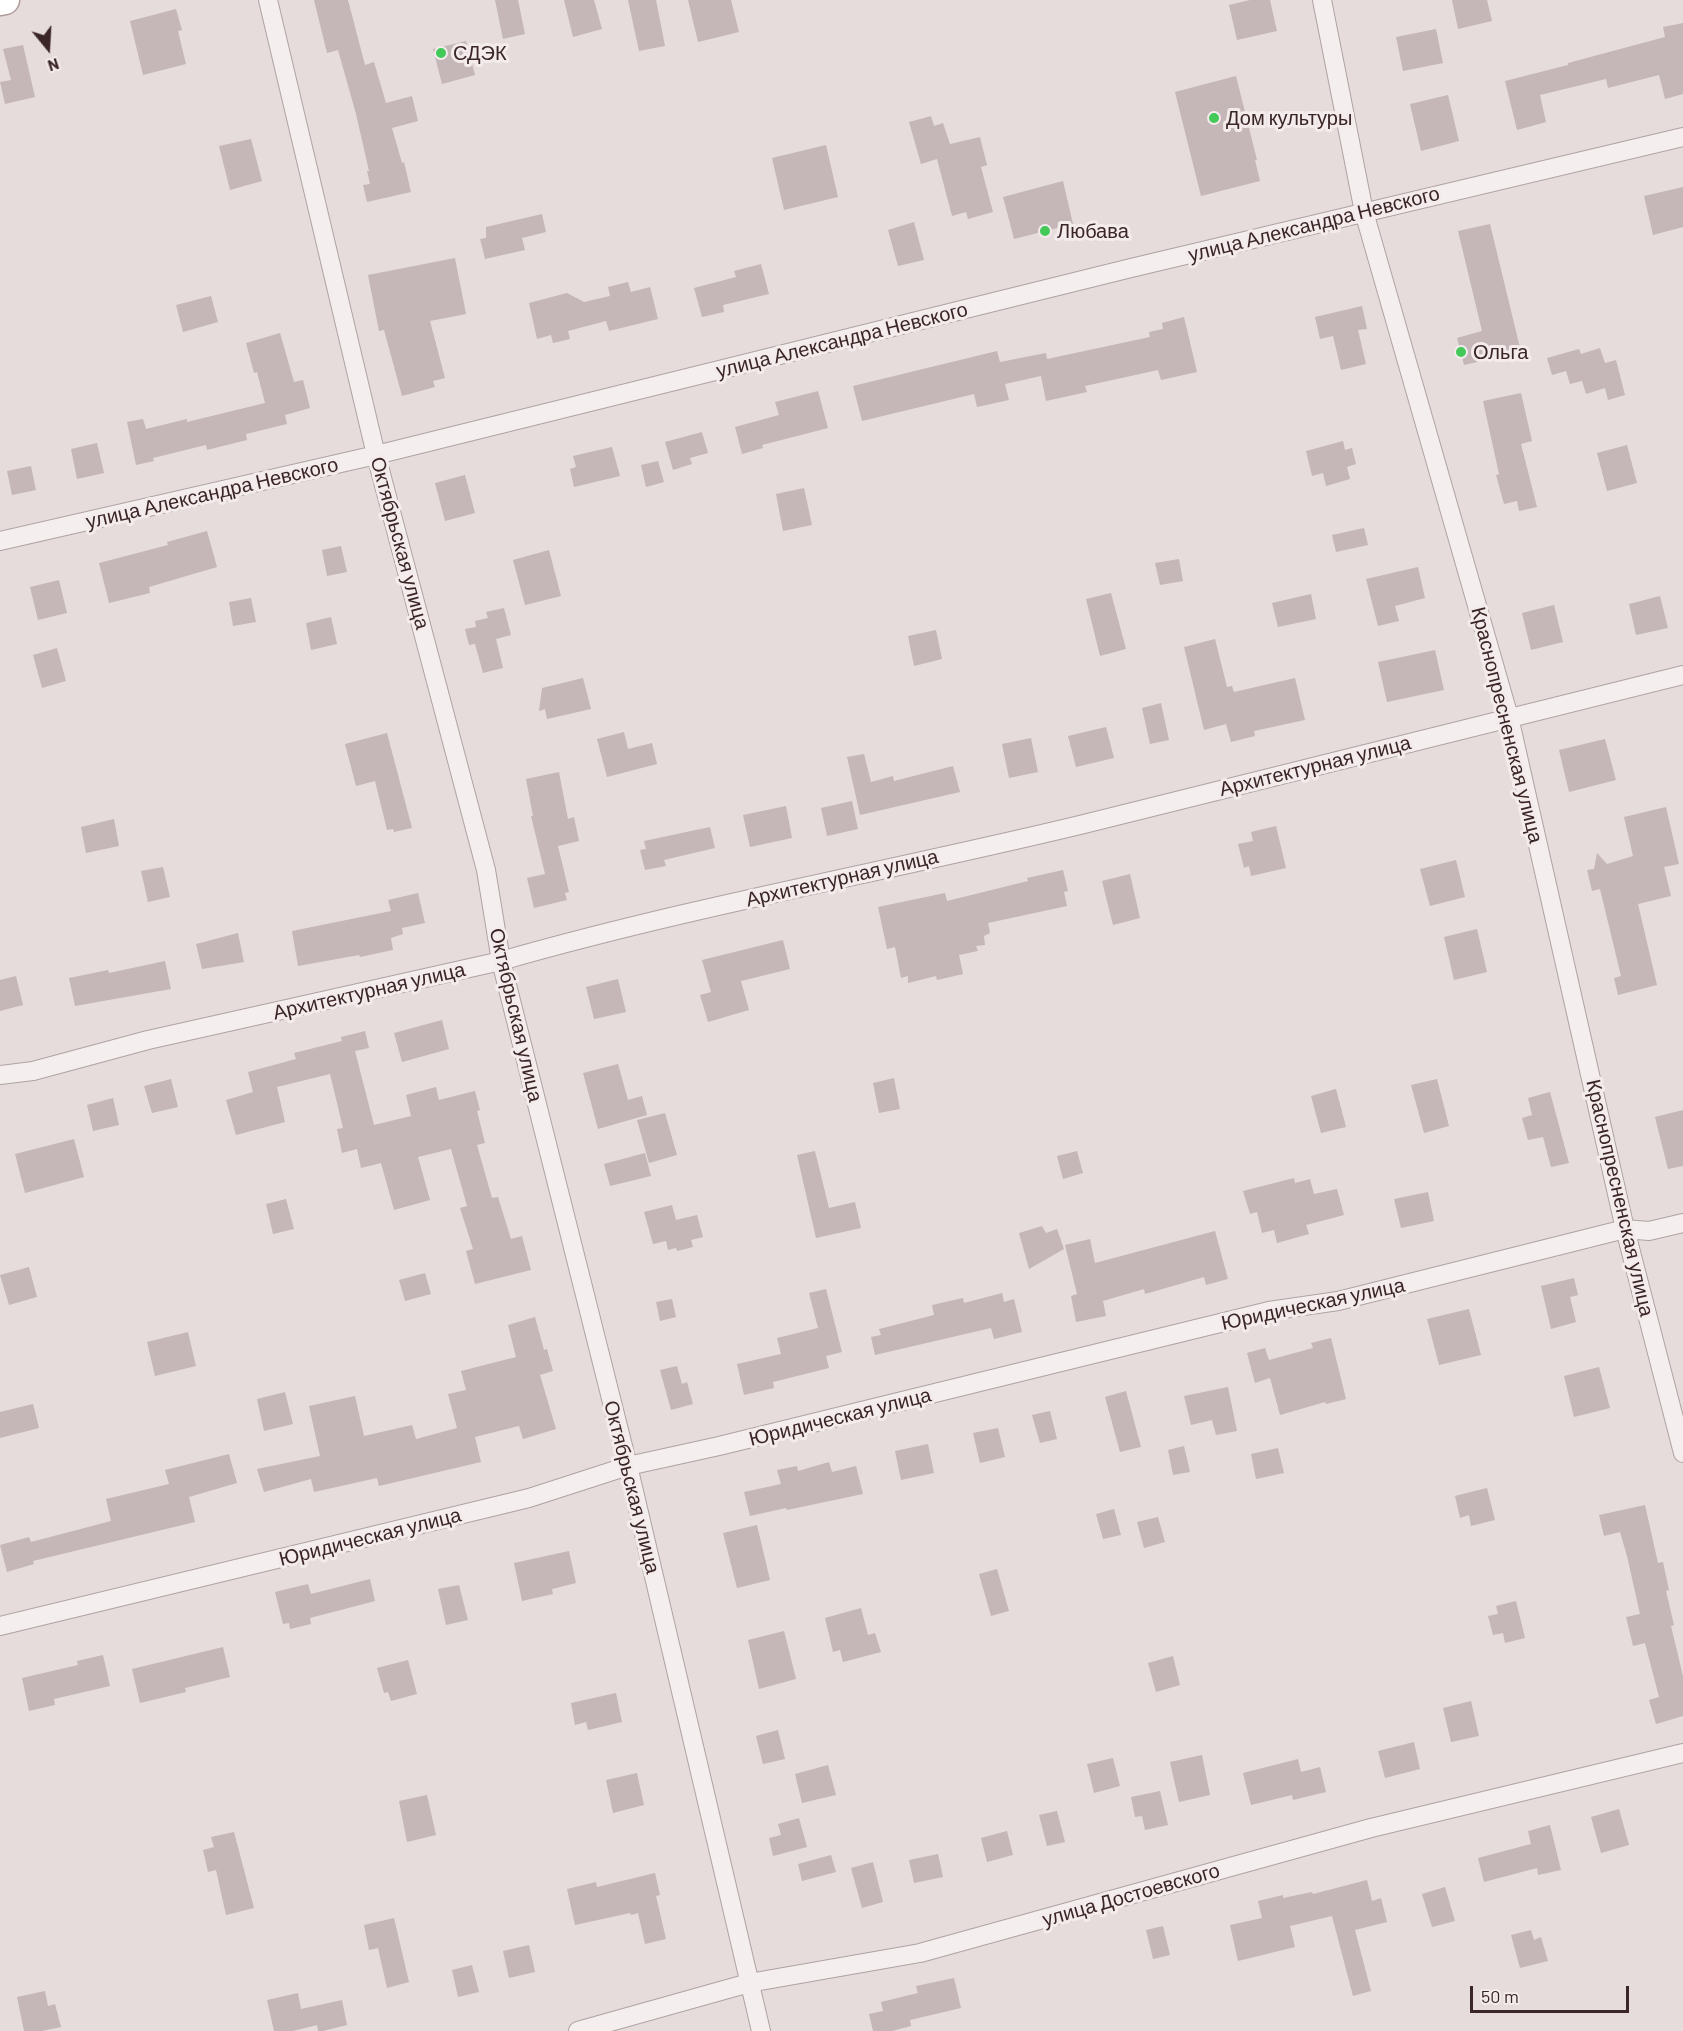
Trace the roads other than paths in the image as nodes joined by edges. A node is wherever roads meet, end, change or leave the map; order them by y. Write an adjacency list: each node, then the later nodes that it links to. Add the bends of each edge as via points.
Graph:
1 (5, 0): 4 (main road)
2 (268, 0): 7 (street, Октябрьская улица)
3 (1322, 0): 6 (street, Краснопресненская улица)
4 (0, 1)
5 (1683, 137): 6 (street, улица Александра Невского)
6 (1364, 212): 7 (street, улица Александра Невского); 10 (street, Краснопресненская улица)
7 (376, 455): 8 (street, улица Александра Невского); 11 (street, Октябрьская улица, via 486,870)
8 (0, 541)
9 (1683, 675): 10 (street, Архитектурная улица)
10 (1509, 717): 11 (street, Архитектурная улица, via 1082,824 755,897); 14 (street, Краснопресненская улица)
11 (501, 961): 12 (street, Архитектурная улица, via 148,1040 33,1071); 16 (street, Октябрьская улица)
12 (0, 1075)
13 (1683, 1223): 14 (street, Юридическая улица, via 1649,1231)
14 (1625, 1229): 15 (street, Краснопресненская улица); 16 (street, Юридическая улица, via 1338,1301 1269,1311)
15 (1683, 1453)
16 (627, 1466): 17 (street, Юридическая улица, via 529,1498); 19 (street, Октябрьская улица)
17 (0, 1626)
18 (1683, 1753): 19 (street, улица Достоевского, via 1371,1828 920,1953)
19 (749, 1983): 20 (street, улица Достоевского); 21 (street, Октябрьская улица)
20 (578, 2031)
21 (761, 2031)

